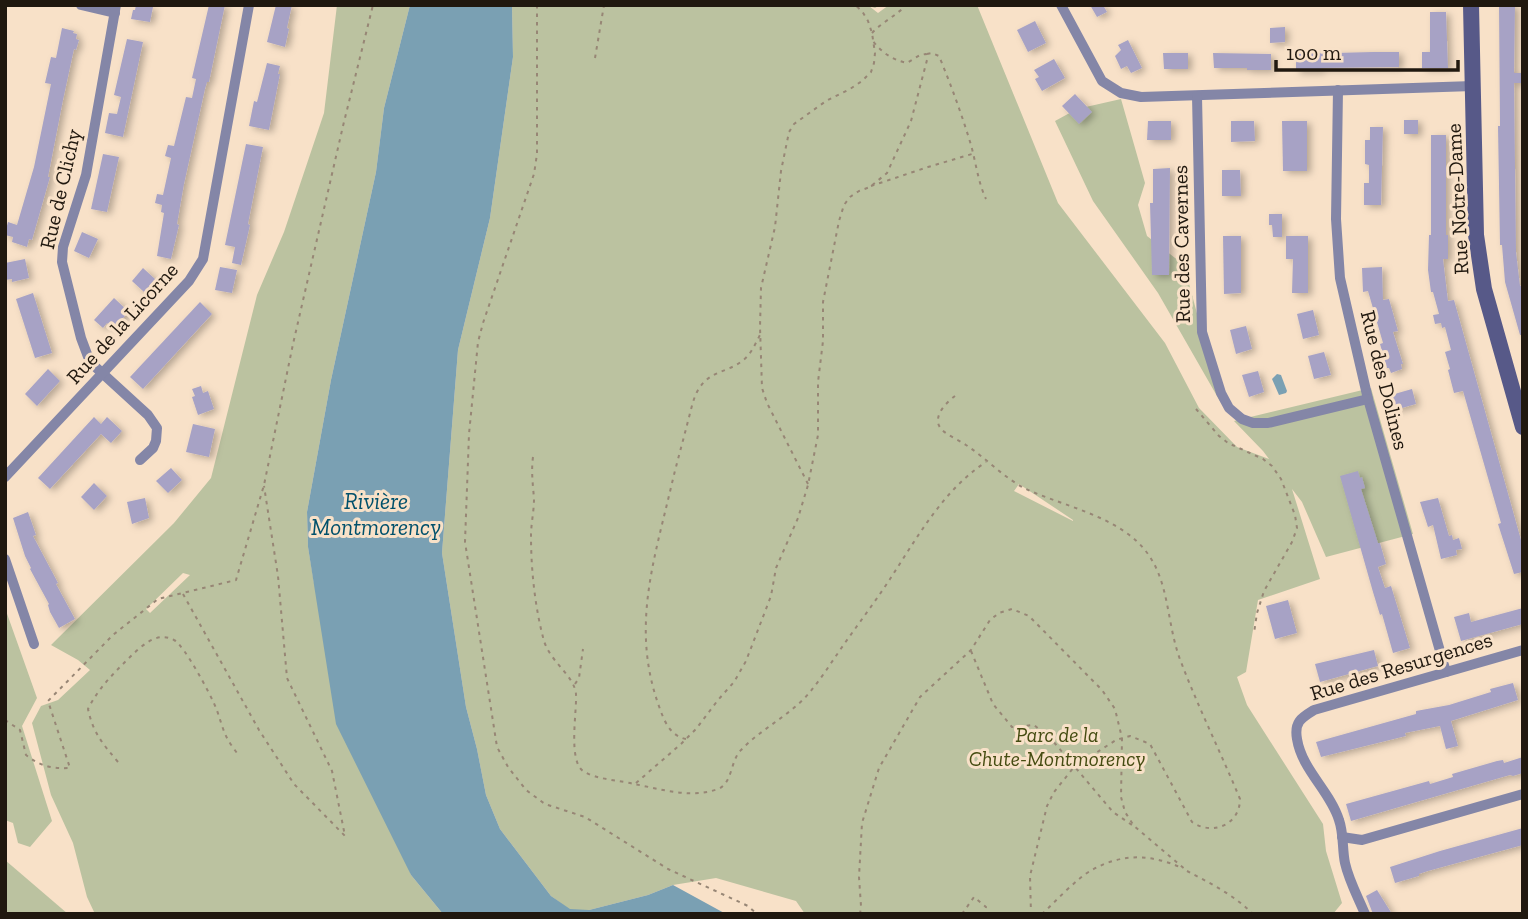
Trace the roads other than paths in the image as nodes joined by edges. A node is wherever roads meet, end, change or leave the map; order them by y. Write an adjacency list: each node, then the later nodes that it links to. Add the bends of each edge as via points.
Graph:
1 (81, 5): 5 (street)
2 (249, 5): 9 (street, Rue de la Licorne, via 203,259 190,281)
3 (1061, 5): 8 (street, via 1102,81 1121,93 1141,97)
4 (1471, 5): 6 (street, Rue Notre-Dame)
5 (116, 9): 9 (street, Rue de Clichy, via 86,175 62,262 81,338 90,362)
6 (1473, 86): 7 (street); 11 (street, Rue Notre-Dame, via 1476,235 1484,289)
7 (1338, 90): 8 (street); 10 (street, Rue des Dolines, via 1340,278)
8 (1197, 96): 10 (street, Rue des Cavernes, via 1202,332 1229,408 1242,419 1268,423)
9 (102, 374): 12 (street, Rue de Clichy, via 157,428 153,447); 13 (street, Rue de la Licorne)
10 (1367, 399): 17 (street, Rue des Dolines)
11 (1523, 426)
12 (140, 460)
13 (5, 477)
14 (5, 559): 15 (street)
15 (34, 644)
16 (1523, 650): 17 (street, Rue des Resurgences)
17 (1446, 672): 19 (street, Rue des Resurgences, via 1314,710 1301,718 1296,738 1302,757 1327,795)
18 (1523, 794): 19 (street, via 1362,840)
19 (1342, 837): 20 (street, via 1345,863)
20 (1365, 914)

